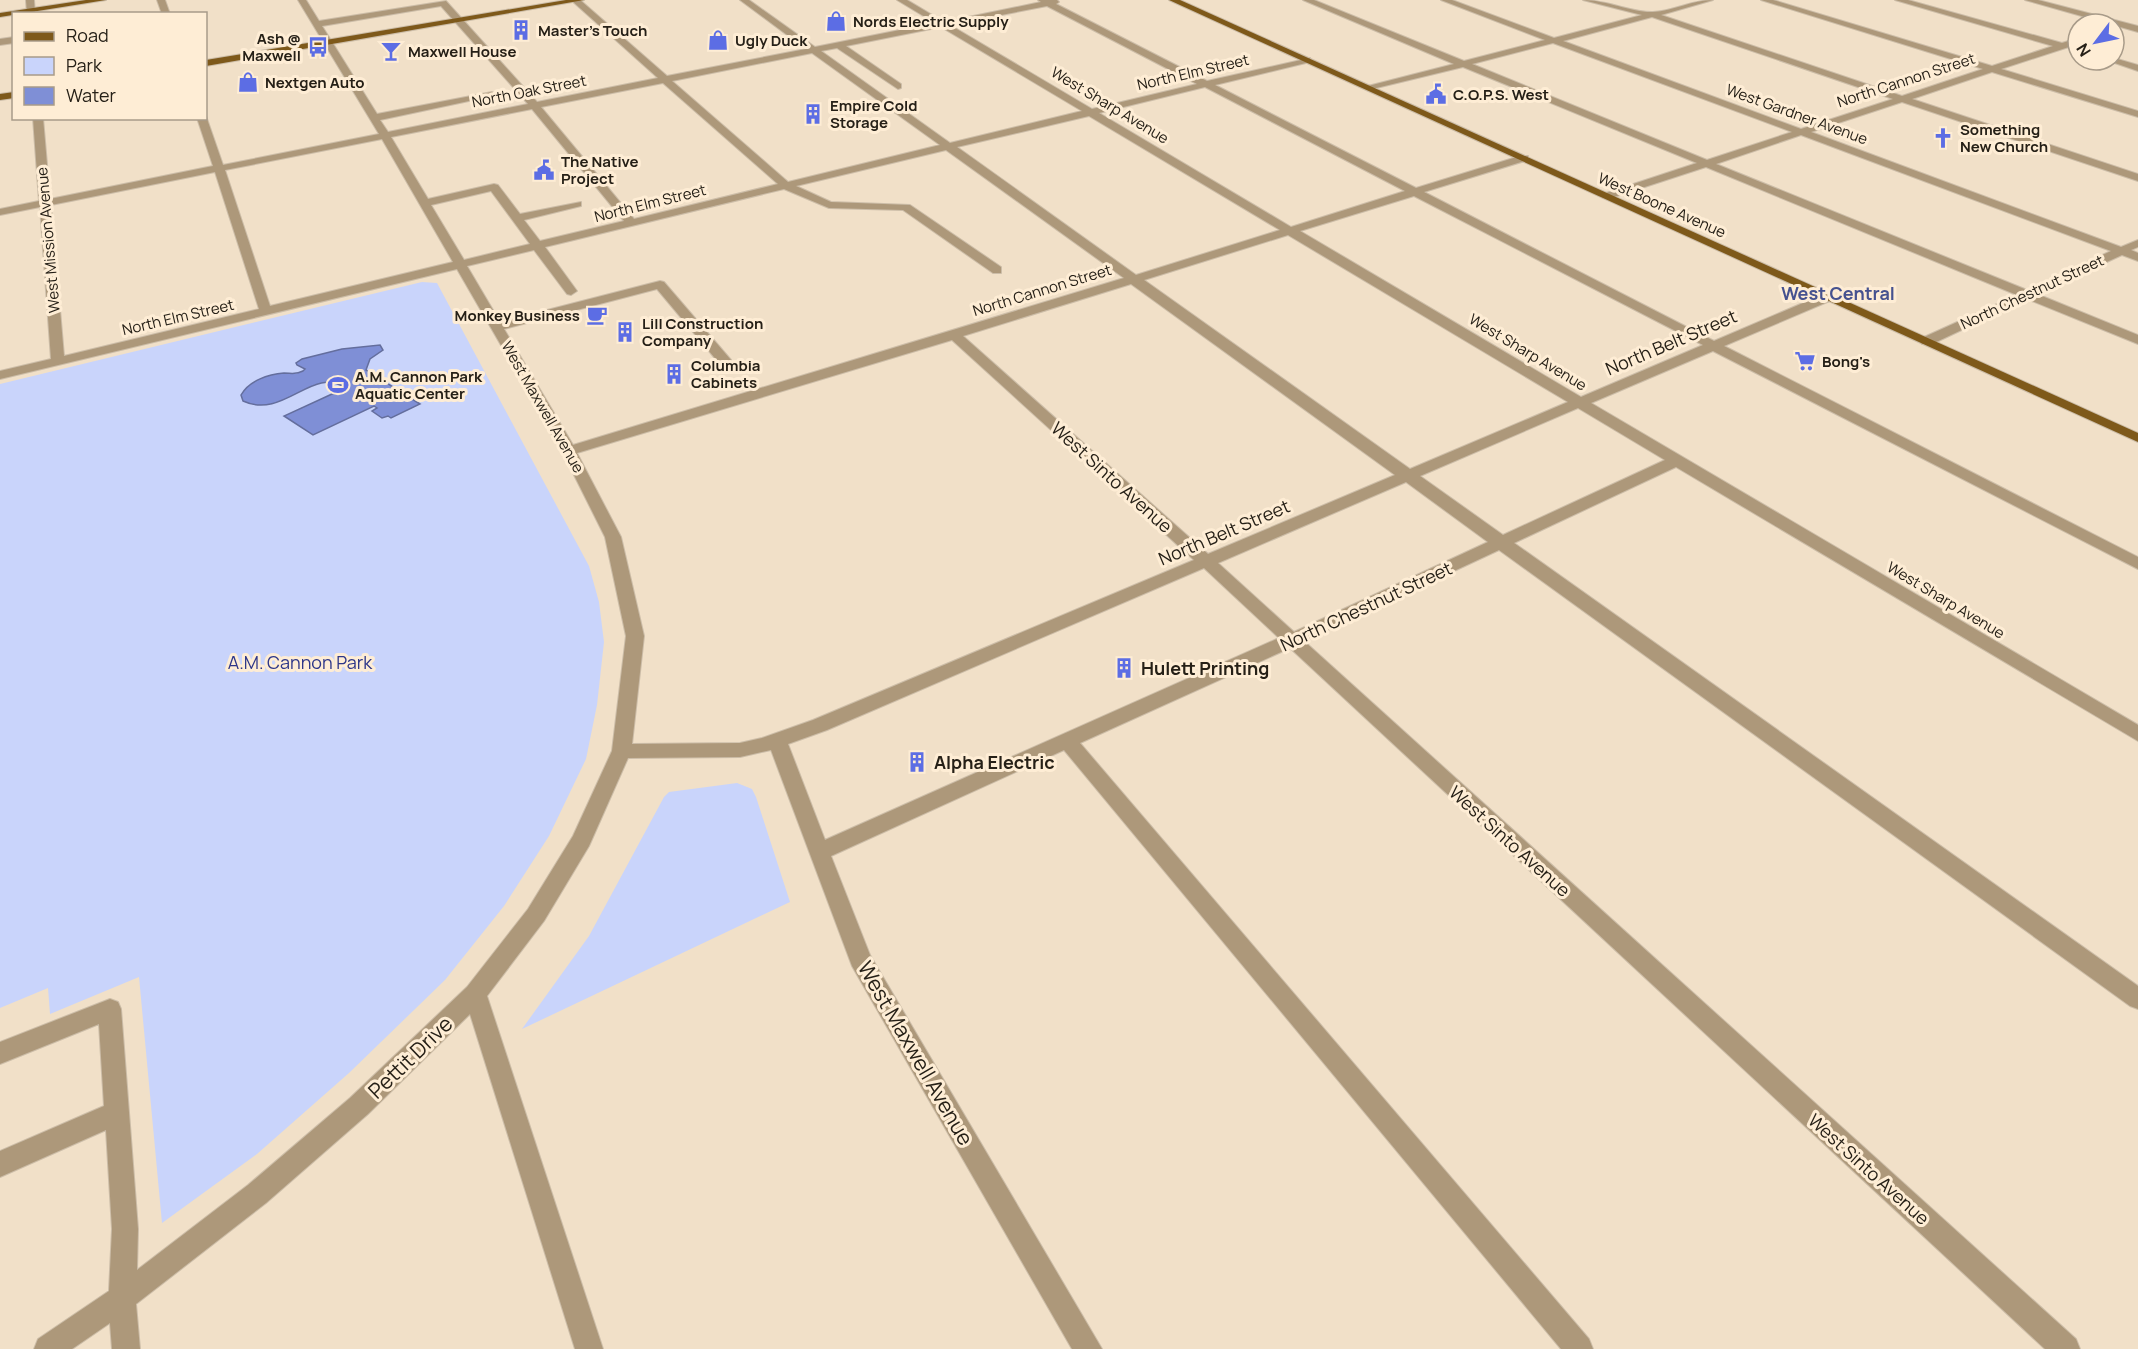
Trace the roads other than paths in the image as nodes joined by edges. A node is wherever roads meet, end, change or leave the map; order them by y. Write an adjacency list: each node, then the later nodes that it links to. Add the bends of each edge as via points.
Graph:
1 (30, 0): 17 (street)
2 (102, 0): 17 (main road)
3 (577, 0): 20 (main road); 34 (street)
4 (744, 0): 29 (street)
5 (901, 0): 22 (street, West Sharp Avenue)
6 (1064, 0): 16 (street, North Oak Street)
7 (1173, 0): 30 (main road, West Boone Avenue)
8 (1306, 0): 32 (street)
9 (1445, 0): 23 (street, West Gardner Avenue)
10 (1587, 0): 19 (street)
11 (1709, 0): 19 (street)
12 (1765, 0): 33 (street)
13 (1899, 0): 27 (street)
14 (2029, 0): 18 (street)
15 (306, 1): 21 (street, West Maxwell Avenue)
16 (1045, 2): 22 (street, North Oak Street); 35 (street)
17 (31, 12)
18 (2074, 12)
19 (1653, 15): 23 (street); 39 (street)
20 (460, 20): 21 (street, via 443,3); 24 (main road); 40 (street)
21 (317, 24): 24 (street, West Maxwell Avenue)
22 (941, 24): 26 (street, North Oak Street); 41 (street, West Sharp Avenue)
23 (1554, 41): 32 (street); 46 (street, West Gardner Avenue)
24 (327, 42): 31 (main road); 43 (street, West Maxwell Avenue)
25 (2066, 44): 27 (street, North Cannon Street)
26 (839, 45): 29 (street, North Oak Street); 36 (street)
27 (2061, 46): 28 (street); 33 (street, North Cannon Street)
28 (2066, 47)
29 (812, 50): 34 (street, North Oak Street); 48 (street)
30 (1307, 60): 35 (street, North Elm Street); 37 (main road, West Boone Avenue)
31 (207, 63)
32 (1463, 64): 37 (street); 50 (street)
33 (1993, 69): 39 (street, North Cannon Street); 42 (street)
34 (664, 79): 40 (street, North Oak Street); 53 (street)
35 (1206, 84): 41 (street, North Elm Street); 54 (street)
36 (898, 86)
37 (1371, 88): 49 (main road, West Boone Avenue)
38 (492, 95): 43 (street)
39 (1902, 99): 46 (street, North Cannon Street); 52 (street)
40 (534, 105): 47 (street, North Oak Street); 61 (street)
41 (1089, 112): 48 (street, North Elm Street); 62 (street, West Sharp Avenue)
42 (2138, 114)
43 (374, 118): 47 (street, West Maxwell Avenue)
44 (38, 120): 56 (street, West Mission Avenue)
45 (203, 120): 51 (street)
46 (1800, 131): 50 (street, North Cannon Street); 65 (street, West Gardner Avenue)
47 (385, 135): 51 (street, North Oak Street); 57 (street, West Maxwell Avenue)
48 (946, 147): 53 (street, North Elm Street); 69 (street)
49 (1524, 158): 54 (street, North Cannon Street); 55 (main road, West Boone Avenue)
50 (1706, 163): 55 (street, North Cannon Street); 71 (street)
51 (218, 168): 56 (street, North Oak Street); 73 (street)
52 (2138, 178)
53 (786, 186): 61 (street, North Elm Street); 68 (street, via 829,205 906,207)
54 (1415, 191): 62 (street, North Cannon Street); 78 (street)
55 (1607, 196): 72 (main road, West Boone Avenue)
56 (44, 203): 59 (street, North Oak Street); 80 (street, West Mission Avenue)
57 (424, 203): 60 (street, via 494,188); 67 (street, West Maxwell Avenue)
58 (577, 204): 60 (street)
59 (0, 212)
60 (517, 218): 64 (street)
61 (632, 223): 64 (street, North Elm Street)
62 (1289, 230): 69 (street, North Cannon Street); 82 (street, West Sharp Avenue)
63 (2138, 243): 65 (street, North Chestnut Street)
64 (538, 246): 67 (street, North Elm Street); 70 (street)
65 (2121, 251): 66 (street, West Gardner Avenue); 71 (street, North Chestnut Street)
66 (2138, 257)
67 (460, 265): 73 (street, North Elm Street); 74 (street, West Maxwell Avenue)
68 (997, 270)
69 (1134, 279): 75 (street, North Cannon Street); 86 (street)
70 (571, 291)
71 (2027, 294): 76 (street); 77 (street, North Chestnut Street)
72 (1828, 297): 77 (main road, West Boone Avenue); 78 (street, North Belt Street)
73 (266, 312): 80 (street, North Elm Street)
74 (497, 327): 79 (street, via 660,285); 84 (street, West Maxwell Avenue)
75 (954, 335): 84 (street, North Cannon Street); 88 (street, West Sinto Avenue)
76 (2138, 340)
77 (1926, 341): 83 (main road, West Boone Avenue)
78 (1715, 345): 82 (street, North Belt Street); 89 (street)
79 (724, 360)
80 (58, 361): 81 (street, North Elm Street)
81 (0, 375)
82 (1580, 401): 85 (street, West Sharp Avenue); 86 (street, North Belt Street)
83 (2138, 438)
84 (569, 451): 94 (street, West Maxwell Avenue, via 613,537 635,636)
85 (1678, 460): 87 (street, North Chestnut Street); 91 (street, West Sharp Avenue)
86 (1408, 475): 87 (street); 88 (street, North Belt Street)
87 (1503, 543): 90 (street, North Chestnut Street); 97 (street)
88 (1206, 561): 90 (street, West Sinto Avenue); 92 (street, North Belt Street)
89 (2138, 564)
90 (1291, 640): 93 (street, North Chestnut Street); 107 (street, West Sinto Avenue)
91 (2138, 734)
92 (777, 740): 94 (street, North Belt Street, via 740,750); 95 (street, West Maxwell Avenue)
93 (1068, 741): 95 (street, North Chestnut Street); 106 (street)
94 (622, 751): 96 (street, Pettit Drive, via 582,840 536,915)
95 (821, 851): 105 (street, West Maxwell Avenue, via 860,959)
96 (475, 994): 101 (street, Pettit Drive, via 359,1106 283,1172); 104 (street)
97 (2138, 999)
98 (0, 1053): 99 (street, via 110,1009)
99 (117, 1113): 100 (street); 101 (street, via 125,1229)
100 (0, 1164)
101 (122, 1298): 102 (street, Pettit Drive); 103 (street)
102 (48, 1349)
103 (126, 1349)
104 (589, 1349)
105 (1088, 1349)
106 (1580, 1349)
107 (2066, 1349)

